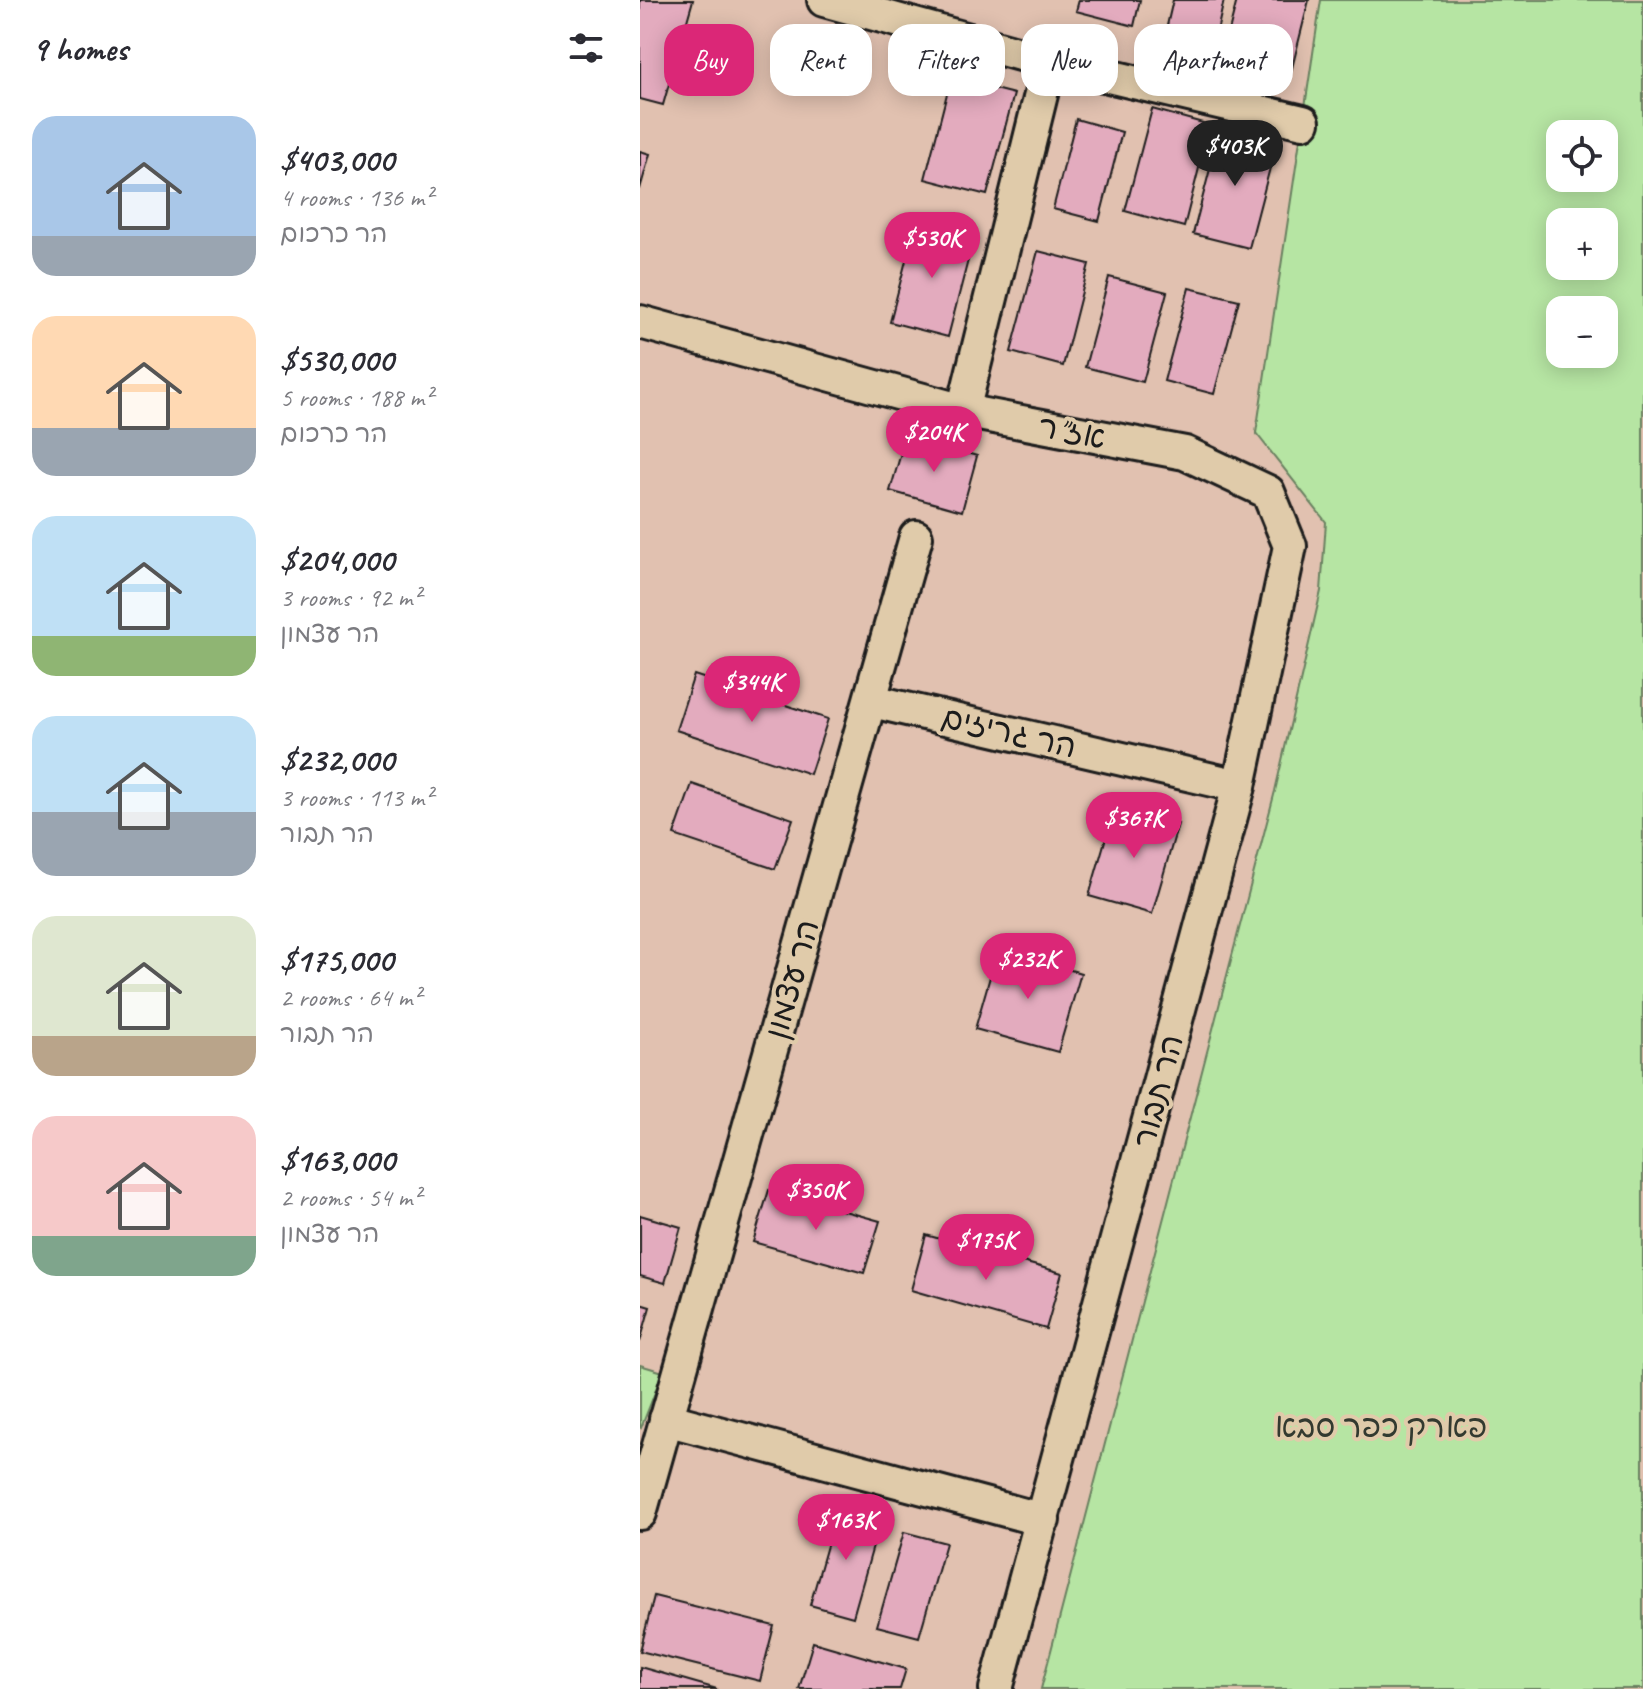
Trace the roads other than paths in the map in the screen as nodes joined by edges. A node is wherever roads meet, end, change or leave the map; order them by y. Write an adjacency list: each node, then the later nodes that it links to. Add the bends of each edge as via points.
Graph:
1 (824, 0): 2 (street)
2 (1021, 54)
3 (1118, 78): 5 (street)
4 (1041, 96): 7 (street)
5 (1303, 122)
6 (640, 322): 7 (street, אז"ר)
7 (963, 411): 8 (street, אז"ר, via 1185,453)
8 (1268, 492): 11 (street, הר תבור, via 1290,546)
9 (916, 537): 10 (street, הר עצמון)
10 (872, 701): 11 (street, הר גריזים); 12 (street, הר עצמון)
11 (1239, 786): 14 (street, הר תבור)
12 (666, 1419): 13 (street, הר עצמון); 14 (street)
13 (640, 1513)
14 (1043, 1520): 15 (street, הר תבור)
15 (996, 1689)

